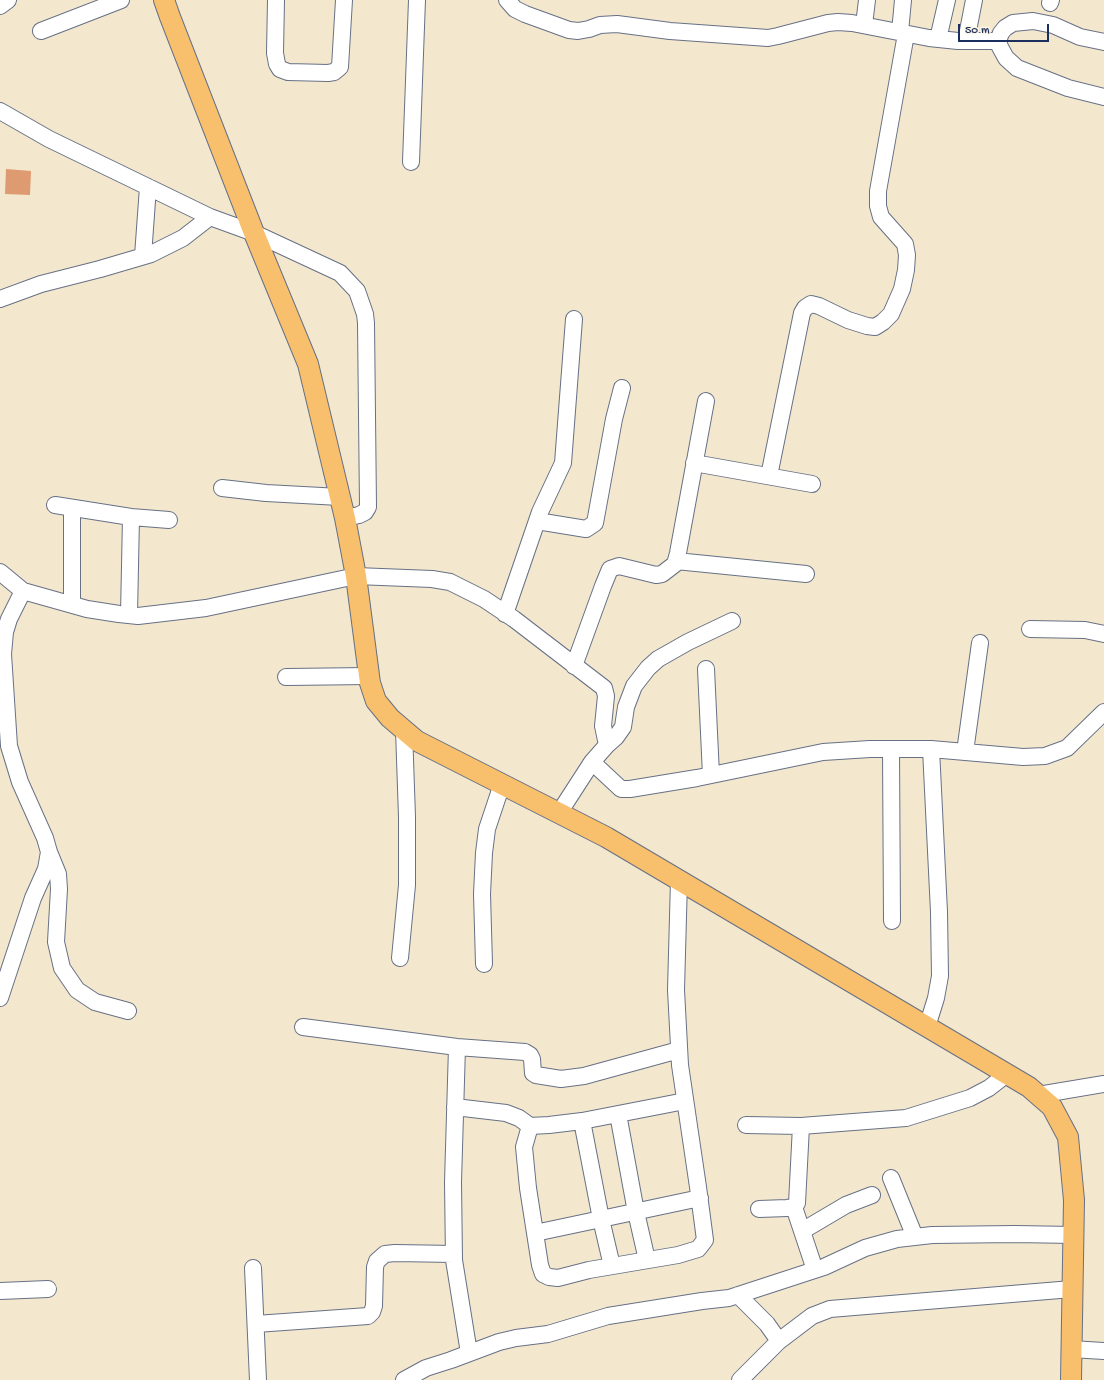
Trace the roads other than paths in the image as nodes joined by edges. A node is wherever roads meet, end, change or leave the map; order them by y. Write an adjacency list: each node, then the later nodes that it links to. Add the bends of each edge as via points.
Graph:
1 (8, 0): 12 (street)
2 (121, 0): 14 (street)
3 (164, 0): 25 (main road)
4 (276, 0): 5 (street, via 275,53 280,69 288,72 328,73 340,67)
5 (344, 0)
6 (417, 0): 22 (street)
7 (507, 0): 13 (street, via 515,9 525,14 578,31 600,25 617,24 670,31 768,38 828,23)
8 (867, 0): 13 (street)
9 (903, 0): 15 (street)
10 (947, 0): 16 (street)
11 (974, 0): 17 (street)
12 (0, 6)
13 (864, 25): 15 (street)
14 (41, 31)
15 (903, 33): 16 (street); 32 (street, via 878,191 881,217 905,244 907,256 902,289 891,314 875,326 848,320 819,306 811,304 805,308)
16 (938, 39): 17 (street)
17 (966, 41): 18 (street)
18 (998, 41): 19 (street, via 1005,28 1013,23 1033,21 1053,25 1080,38); 20 (street, via 1006,58 1017,68 1068,88)
19 (1104, 42)
20 (1104, 97)
21 (0, 111): 23 (street, via 50,139)
22 (411, 162)
23 (148, 187): 24 (street); 26 (street)
24 (210, 217): 25 (street); 26 (street, via 184,238)
25 (254, 232): 35 (main road, via 308,364); 39 (street, via 340,273 357,292 363,309 366,323 368,507 359,515)
26 (143, 256): 27 (street, via 41,284)
27 (0, 299)
28 (574, 319): 41 (street, via 563,463)
29 (622, 388): 41 (street, via 595,523 586,529)
30 (706, 401): 31 (street)
31 (694, 463): 32 (street); 42 (street)
32 (769, 476): 33 (street)
33 (812, 484)
34 (222, 488): 35 (street)
35 (340, 497): 39 (main road)
36 (55, 505): 37 (street)
37 (72, 508): 38 (street); 47 (street)
38 (131, 516): 40 (street); 49 (street)
39 (345, 518): 45 (main road)
40 (169, 520)
41 (537, 522): 48 (street)
42 (676, 561): 44 (street); 54 (street, via 662,574 656,575 619,566 610,570)
43 (0, 572): 46 (street)
44 (806, 574)
45 (356, 576): 48 (street, via 450,582 484,599); 49 (street, via 206,608); 56 (main road)
46 (23, 591): 47 (street); 61 (street, via 5,632)
47 (72, 604): 49 (street)
48 (505, 614): 54 (street)
49 (129, 615)
50 (732, 621): 60 (street, via 670,652 648,668 634,686 626,707 623,727)
51 (1030, 629): 52 (street, via 1084,630)
52 (1104, 634)
53 (980, 643): 64 (street)
54 (574, 666): 60 (street, via 605,690 603,726)
55 (706, 669): 66 (street)
56 (369, 676): 57 (street); 59 (main road, via 376,701)
57 (286, 677)
58 (1104, 712): 64 (street, via 1067,748 1045,756 1023,757)
59 (404, 730): 67 (main road, via 417,741); 72 (street, via 407,885)
60 (607, 745): 65 (street)
61 (4, 748): 69 (street)
62 (891, 749): 63 (street); 66 (street, via 823,752); 71 (street)
63 (931, 749): 64 (street); 77 (street, via 940,976)
64 (965, 752)
65 (592, 762): 66 (street, via 621,789); 68 (street)
66 (711, 775)
67 (502, 784): 68 (main road); 73 (street, via 487,829 484,852)
68 (559, 813): 70 (main road)
69 (49, 852): 74 (street, via 46,869 33,898); 75 (street, via 58,874 56,942 62,968 77,990 95,1002)
70 (679, 880): 77 (main road); 79 (street, via 676,990)
71 (892, 921)
72 (400, 958)
73 (484, 964)
74 (0, 998)
75 (128, 1011)
76 (303, 1027): 78 (street)
77 (927, 1027): 80 (main road)
78 (457, 1047): 79 (street, via 525,1052 532,1059 536,1075 561,1079 584,1076); 84 (street)
79 (679, 1050): 83 (street)
80 (1006, 1074): 82 (main road, via 1030,1087); 89 (street, via 989,1088 970,1098 906,1118)
81 (1104, 1084): 82 (street)
82 (1038, 1095): 99 (main road, via 1052,1107 1068,1138 1074,1200)
83 (685, 1101): 85 (street); 92 (street)
84 (455, 1107): 88 (street, via 506,1113); 101 (street)
85 (618, 1114): 86 (street); 95 (street)
86 (582, 1121): 88 (street); 96 (street)
87 (746, 1125): 89 (street)
88 (530, 1126): 98 (street, via 524,1147)
89 (801, 1126): 93 (street, via 798,1197)
90 (891, 1178): 100 (street)
91 (872, 1196): 97 (street, via 846,1205)
92 (700, 1198): 95 (street); 102 (street, via 705,1240 703,1244 698,1249 678,1255)
93 (794, 1207): 94 (street); 97 (street)
94 (759, 1209)
95 (636, 1212): 96 (street); 102 (street)
96 (601, 1219): 98 (street); 103 (street)
97 (802, 1231): 105 (street)
98 (535, 1232): 103 (street, via 540,1265 543,1274 549,1277 558,1278)
99 (1073, 1235): 100 (street); 107 (main road)
100 (915, 1237): 105 (street, via 865,1248)
101 (454, 1254): 110 (street, via 385,1254 377,1261 375,1267 374,1306 368,1316); 114 (street)
102 (647, 1260): 103 (street)
103 (612, 1266)
104 (253, 1268): 110 (street)
105 (815, 1270): 109 (street)
106 (48, 1289): 108 (street)
107 (1072, 1289): 111 (street, via 830,1308); 112 (main road)
108 (0, 1291)
109 (738, 1295): 111 (street); 114 (street, via 608,1316 548,1334 499,1342)
110 (256, 1324): 115 (street)
111 (774, 1334): 117 (street)
112 (1071, 1349): 113 (street); 118 (main road)
113 (1104, 1351)
114 (469, 1353): 116 (street, via 426,1368)
115 (258, 1380)
116 (404, 1380)
117 (740, 1380)
118 (1070, 1380)

